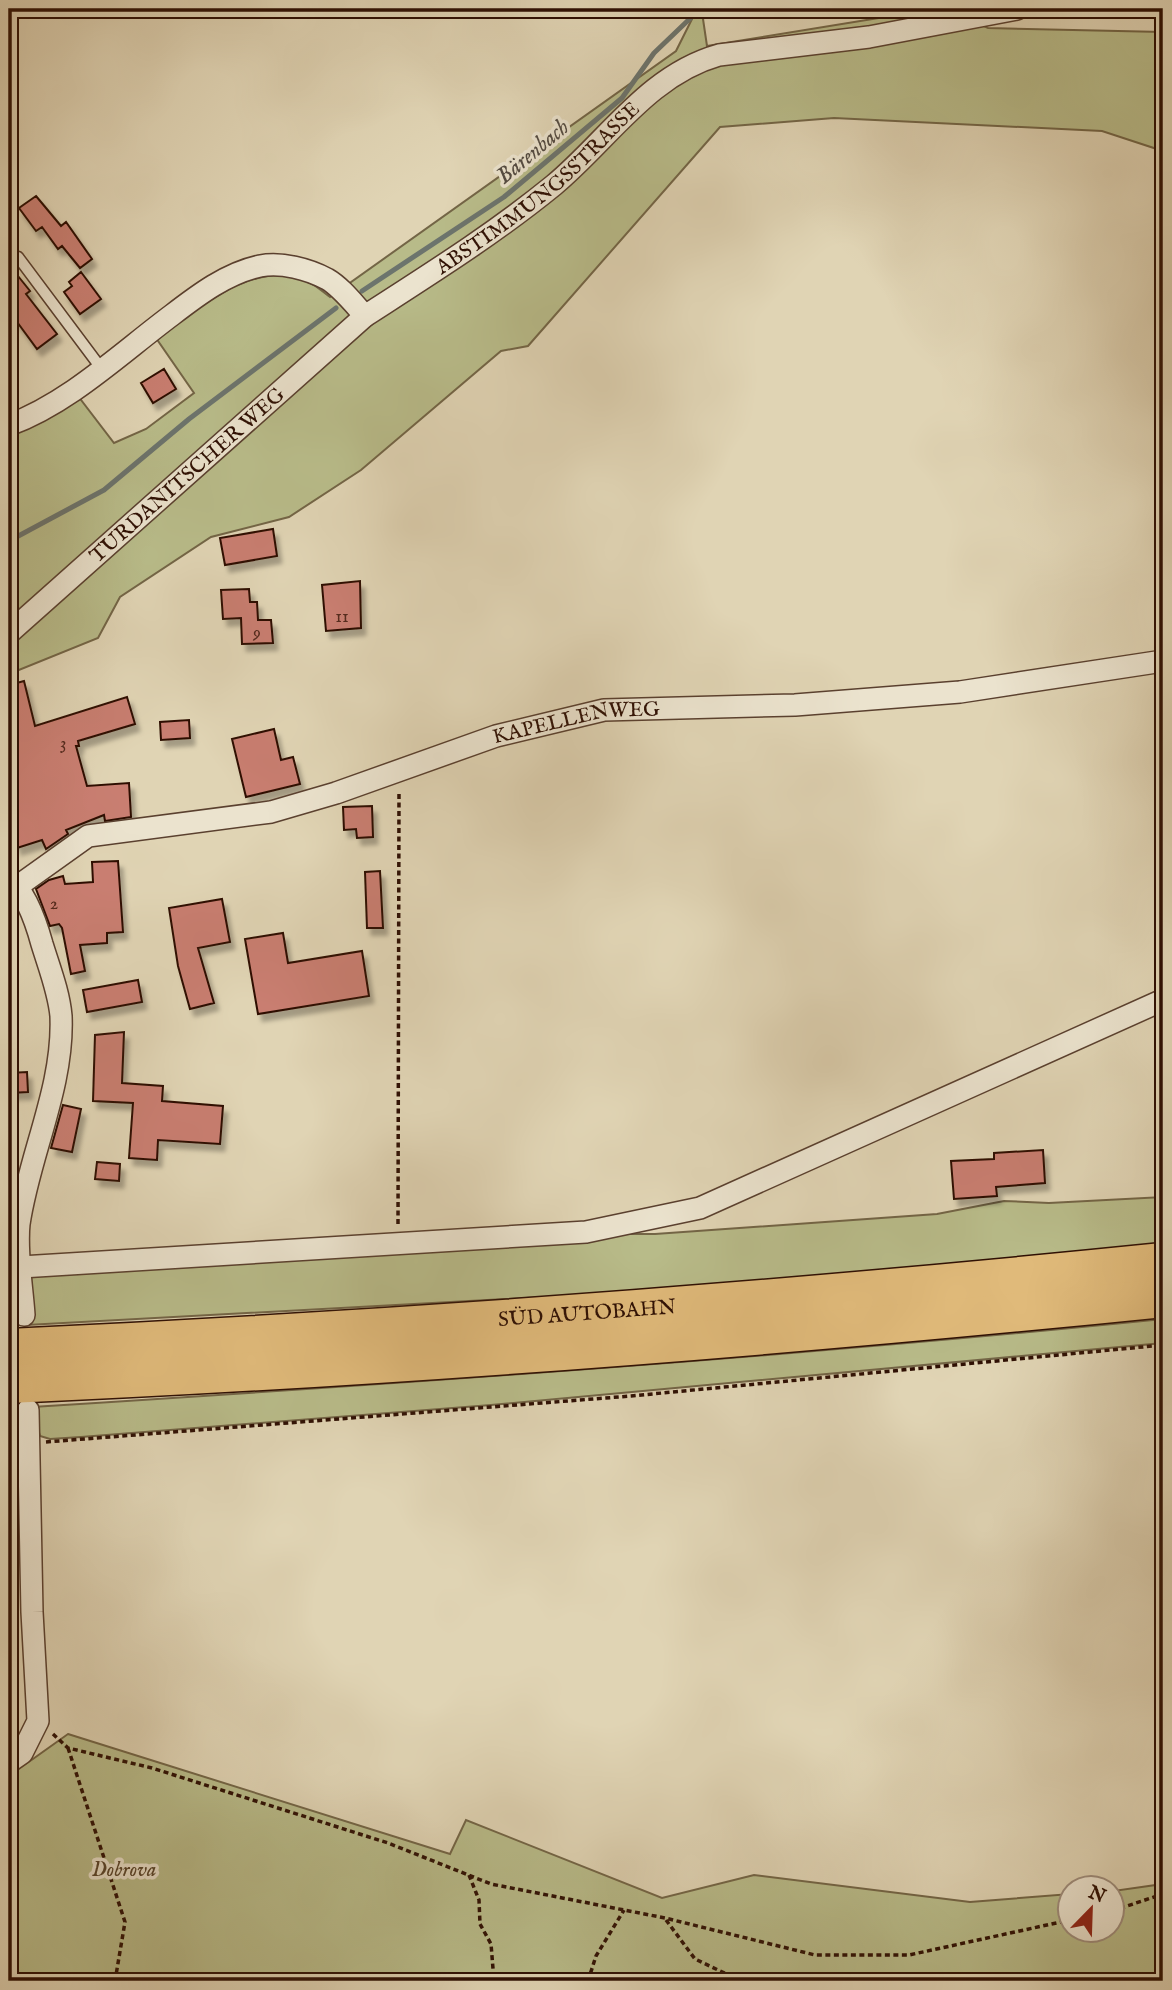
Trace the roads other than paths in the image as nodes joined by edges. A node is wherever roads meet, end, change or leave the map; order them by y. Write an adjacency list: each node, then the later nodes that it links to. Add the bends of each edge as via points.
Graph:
1 (1017, 9): 3 (street, ABSTIMMUNGSSTRASSE, via 923,29 699,61 660,85 558,182 496,233)
2 (18, 257): 4 (lane)
3 (366, 316): 4 (street, via 320,276 288,266 262,266 203,291); 6 (street, TURDANITSCHER WEG)
4 (101, 368): 5 (street, via 47,406)
5 (9, 425)
6 (9, 633)
7 (1163, 661): 8 (street, KAPELLENWEG, via 960,692 795,705 604,710 496,736 271,812 88,836)
8 (12, 884): 11 (street, via 38,930 61,1014 46,1116 19,1227)
9 (1163, 1000): 11 (street, via 700,1208 586,1232)
10 (1163, 1262): 13 (highway, SÜD AUTOBAHN, via 877,1291 497,1320)
11 (21, 1267): 13 (street)
12 (1163, 1298): 14 (highway, SÜD AUTOBAHN, via 877,1327)
13 (16, 1331)
14 (18, 1397): 15 (street, via 30,1443 38,1721 22,1753)
15 (9, 1762)

